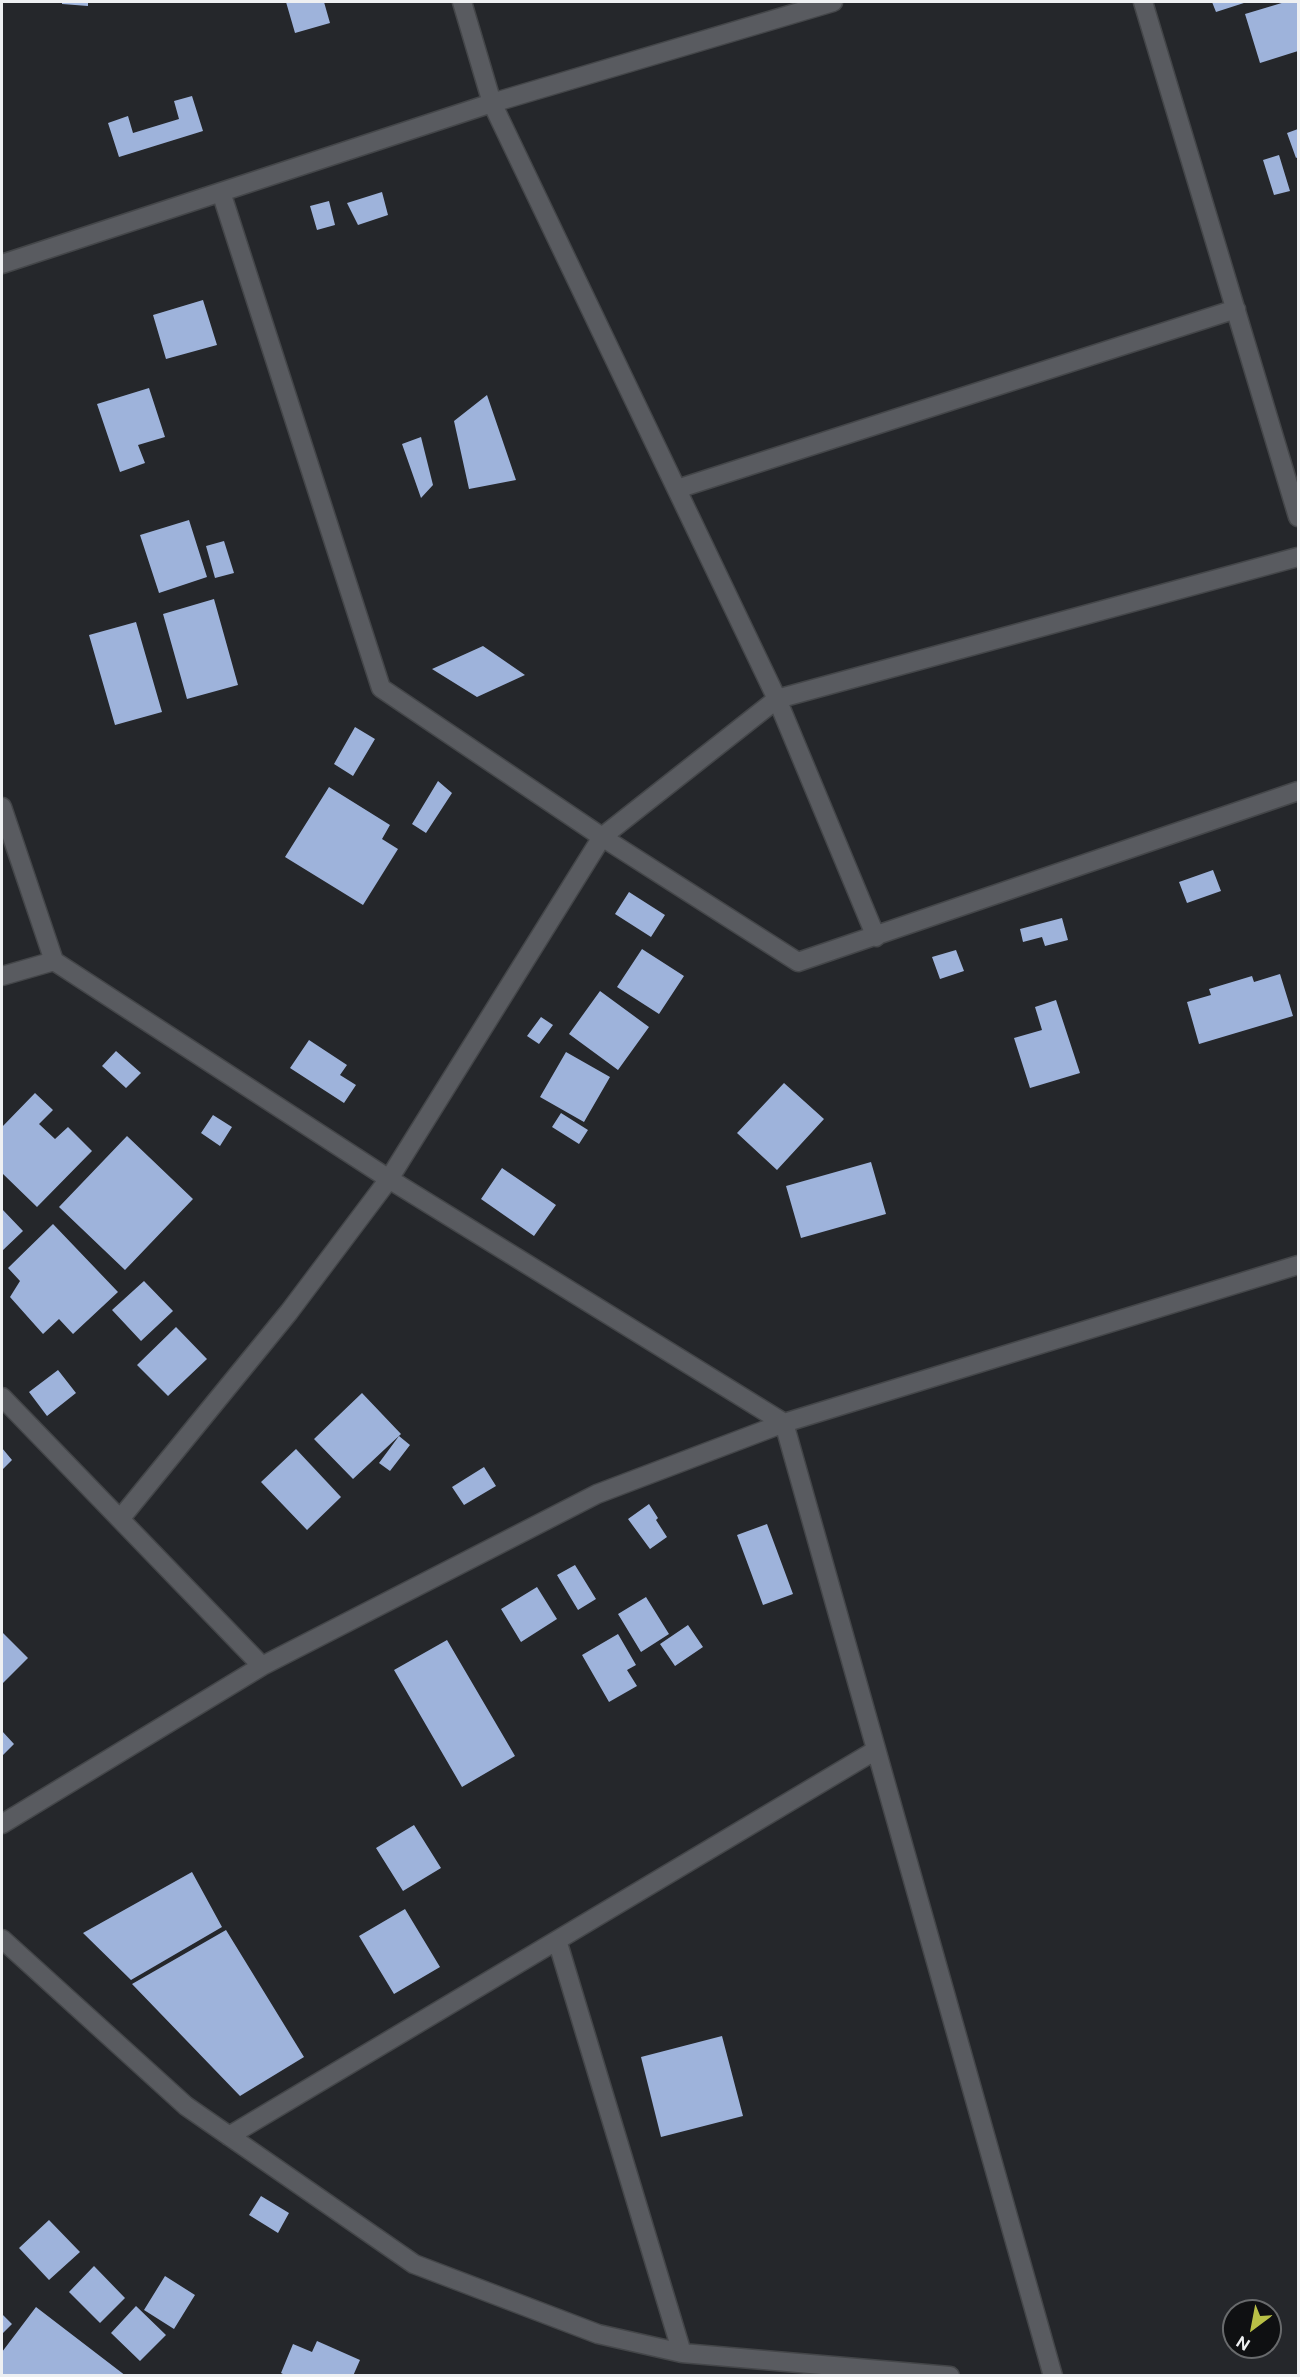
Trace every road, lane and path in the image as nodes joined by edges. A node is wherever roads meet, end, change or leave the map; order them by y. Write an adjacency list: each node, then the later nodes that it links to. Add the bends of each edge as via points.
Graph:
1 (462, 2): 4 (street)
2 (833, 2): 4 (street)
3 (1143, 2): 7 (street)
4 (492, 103): 5 (street); 8 (street)
5 (221, 192): 6 (street); 14 (street, via 381,688)
6 (2, 264)
7 (1236, 309): 8 (street); 9 (street)
8 (677, 489): 11 (street)
9 (1299, 517)
10 (1299, 556): 11 (street)
11 (777, 699): 14 (street); 15 (street)
12 (1299, 791): 15 (street)
13 (2, 807): 16 (street)
14 (602, 837): 15 (street, via 798,962); 18 (street)
15 (876, 937)
16 (54, 961): 17 (street); 18 (street)
17 (2, 976)
18 (389, 1179): 21 (street); 22 (street, via 289,1312)
19 (1299, 1265): 21 (street)
20 (2, 1397): 22 (street)
21 (784, 1423): 23 (street, via 597,1494); 24 (street)
22 (120, 1518): 23 (street)
23 (262, 1666): 25 (street)
24 (876, 1750): 27 (street); 31 (street)
25 (2, 1824)
26 (2, 1939): 28 (street, via 186,2106)
27 (557, 1940): 28 (street); 29 (street)
28 (229, 2136): 29 (street, via 414,2264 598,2334)
29 (682, 2353): 30 (street)
30 (950, 2376)
31 (1053, 2376)

